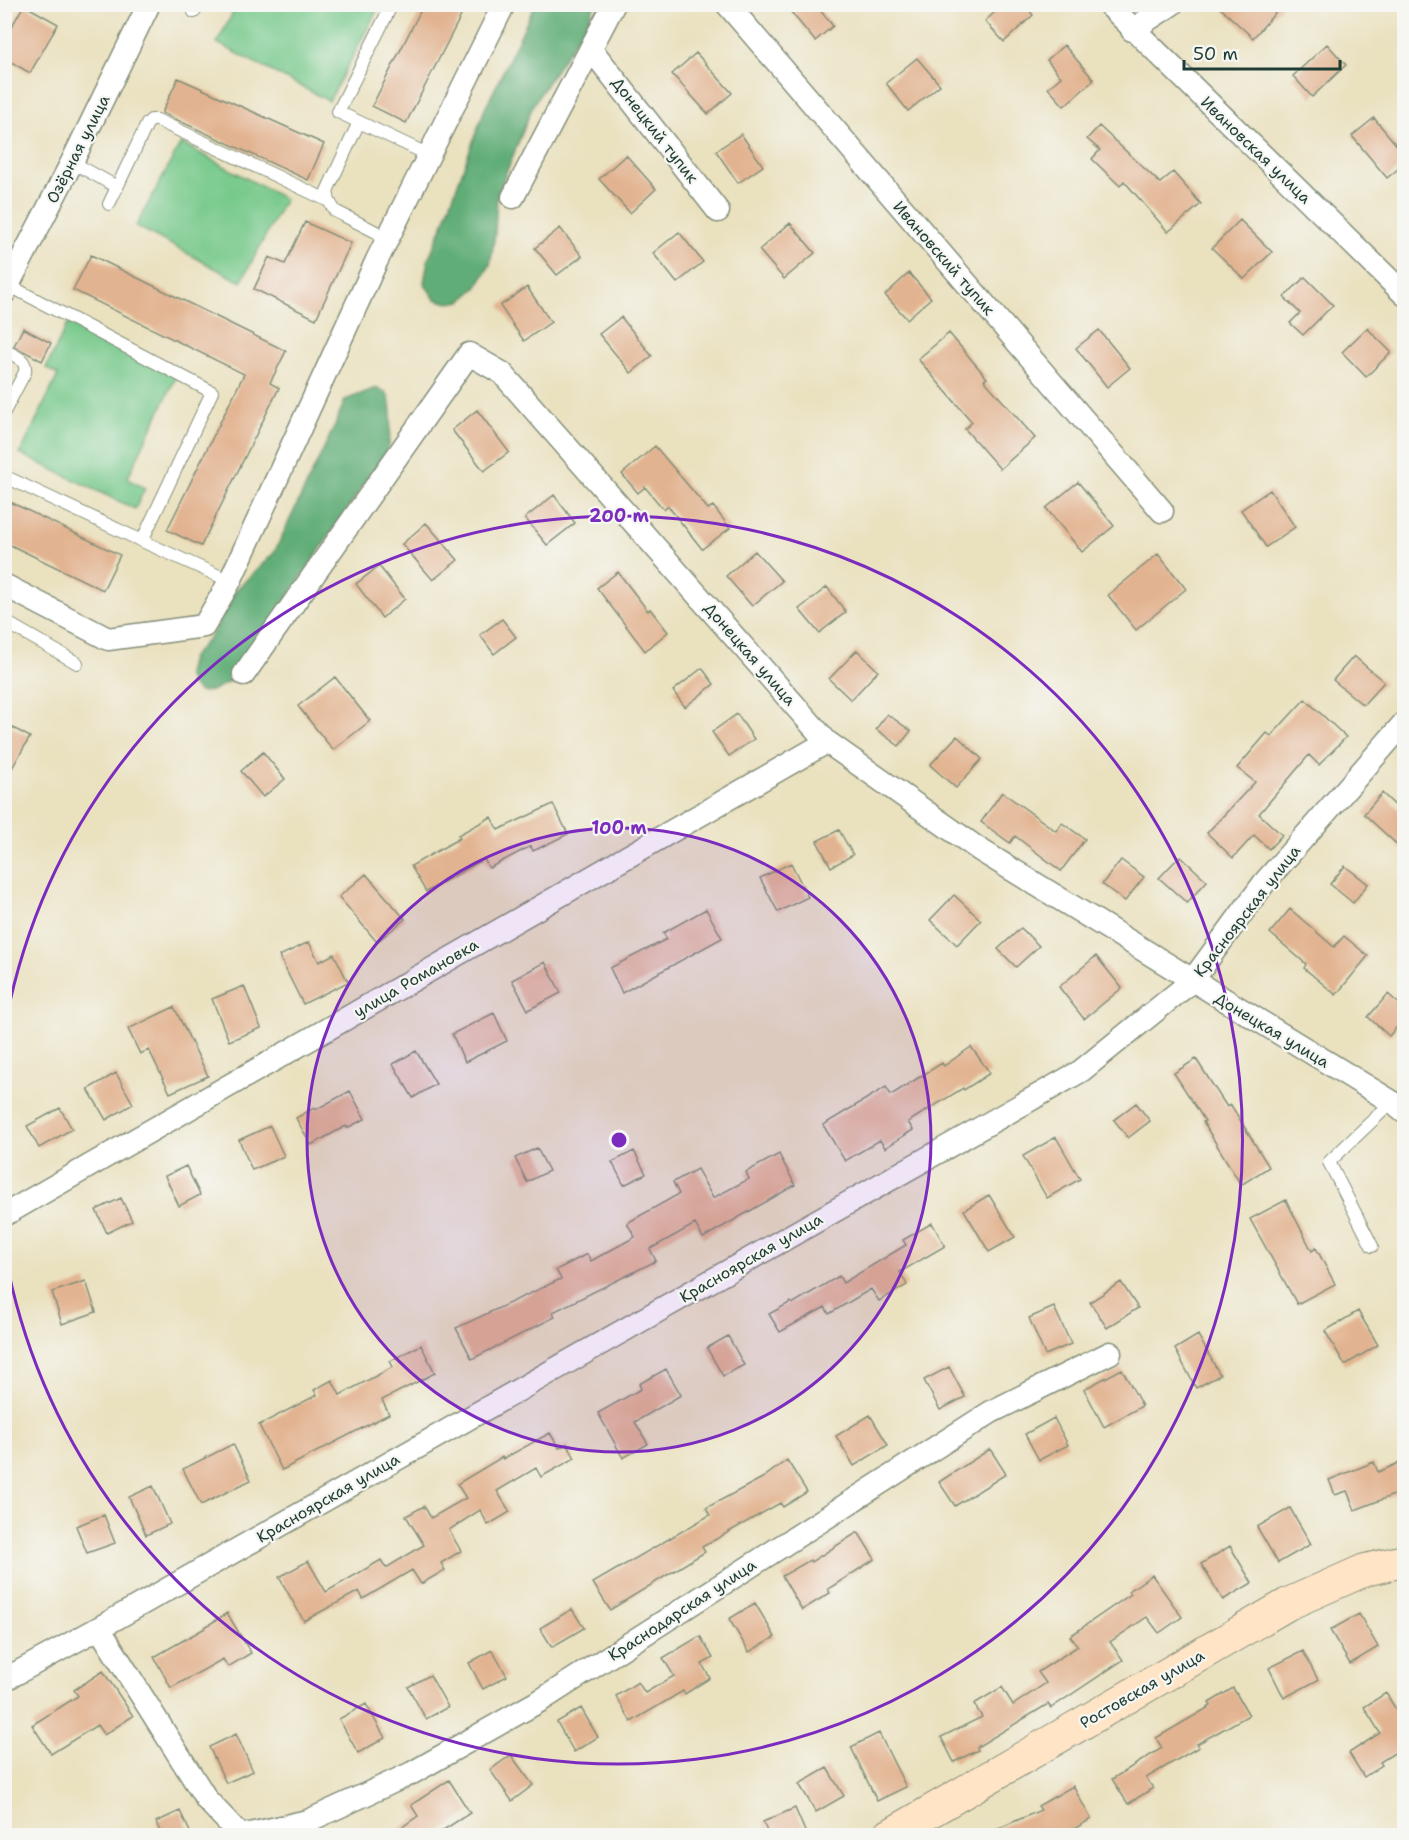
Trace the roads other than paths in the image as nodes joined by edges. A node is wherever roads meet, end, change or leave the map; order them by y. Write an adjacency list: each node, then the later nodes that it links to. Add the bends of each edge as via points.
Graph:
1 (149, 4): 12 (street, Озёрная улица)
2 (392, 4): 10 (lane, via 338,112)
3 (504, 4): 11 (street)
4 (614, 4): 9 (street)
5 (727, 4): 24 (street, Ивановский тупик)
6 (1108, 4): 8 (street, Ивановская улица)
7 (1172, 4): 8 (street)
8 (1132, 30): 20 (street, Ивановская улица)
9 (591, 49): 14 (street); 17 (street, Донецкий тупик)
10 (359, 122): 11 (lane); 15 (lane, via 327,191)
11 (429, 155): 18 (street)
12 (72, 162): 13 (lane); 19 (street, Озёрная улица)
13 (117, 188): 15 (lane, via 147,124 158,120); 16 (lane)
14 (513, 197)
15 (329, 201): 18 (lane, via 335,211)
16 (109, 204)
17 (718, 211)
18 (388, 238): 26 (street)
19 (6, 289): 25 (lane, via 212,392)
20 (1404, 294)
21 (4, 350): 22 (lane, via 26,366)
22 (4, 412)
23 (4, 476): 25 (lane)
24 (1162, 511)
25 (142, 541): 26 (lane)
26 (230, 581): 27 (street, via 204,626 108,639)
27 (4, 585)
28 (4, 621): 29 (lane)
29 (77, 663)
30 (244, 674): 32 (street, Донецкая улица, via 468,354 502,373)
31 (1404, 723): 33 (street, Красноярская улица, via 1264,883)
32 (827, 742): 33 (street, Донецкая улица, via 980,850); 35 (street, улица Романовка)
33 (1192, 981): 34 (street, Донецкая улица); 39 (street, Красноярская улица, via 1081,1071)
34 (1398, 1107): 36 (lane, via 1329,1162)
35 (4, 1215)
36 (1372, 1246)
37 (1110, 1353): 41 (street, Краснодарская улица, via 991,1412 543,1699 412,1773 308,1821)
38 (1404, 1561): 42 (street, Ростовская улица, via 1365,1570 1288,1604)
39 (99, 1628): 40 (street, Красноярская улица); 41 (street, via 207,1800)
40 (4, 1680)
41 (241, 1836)
42 (888, 1836)

